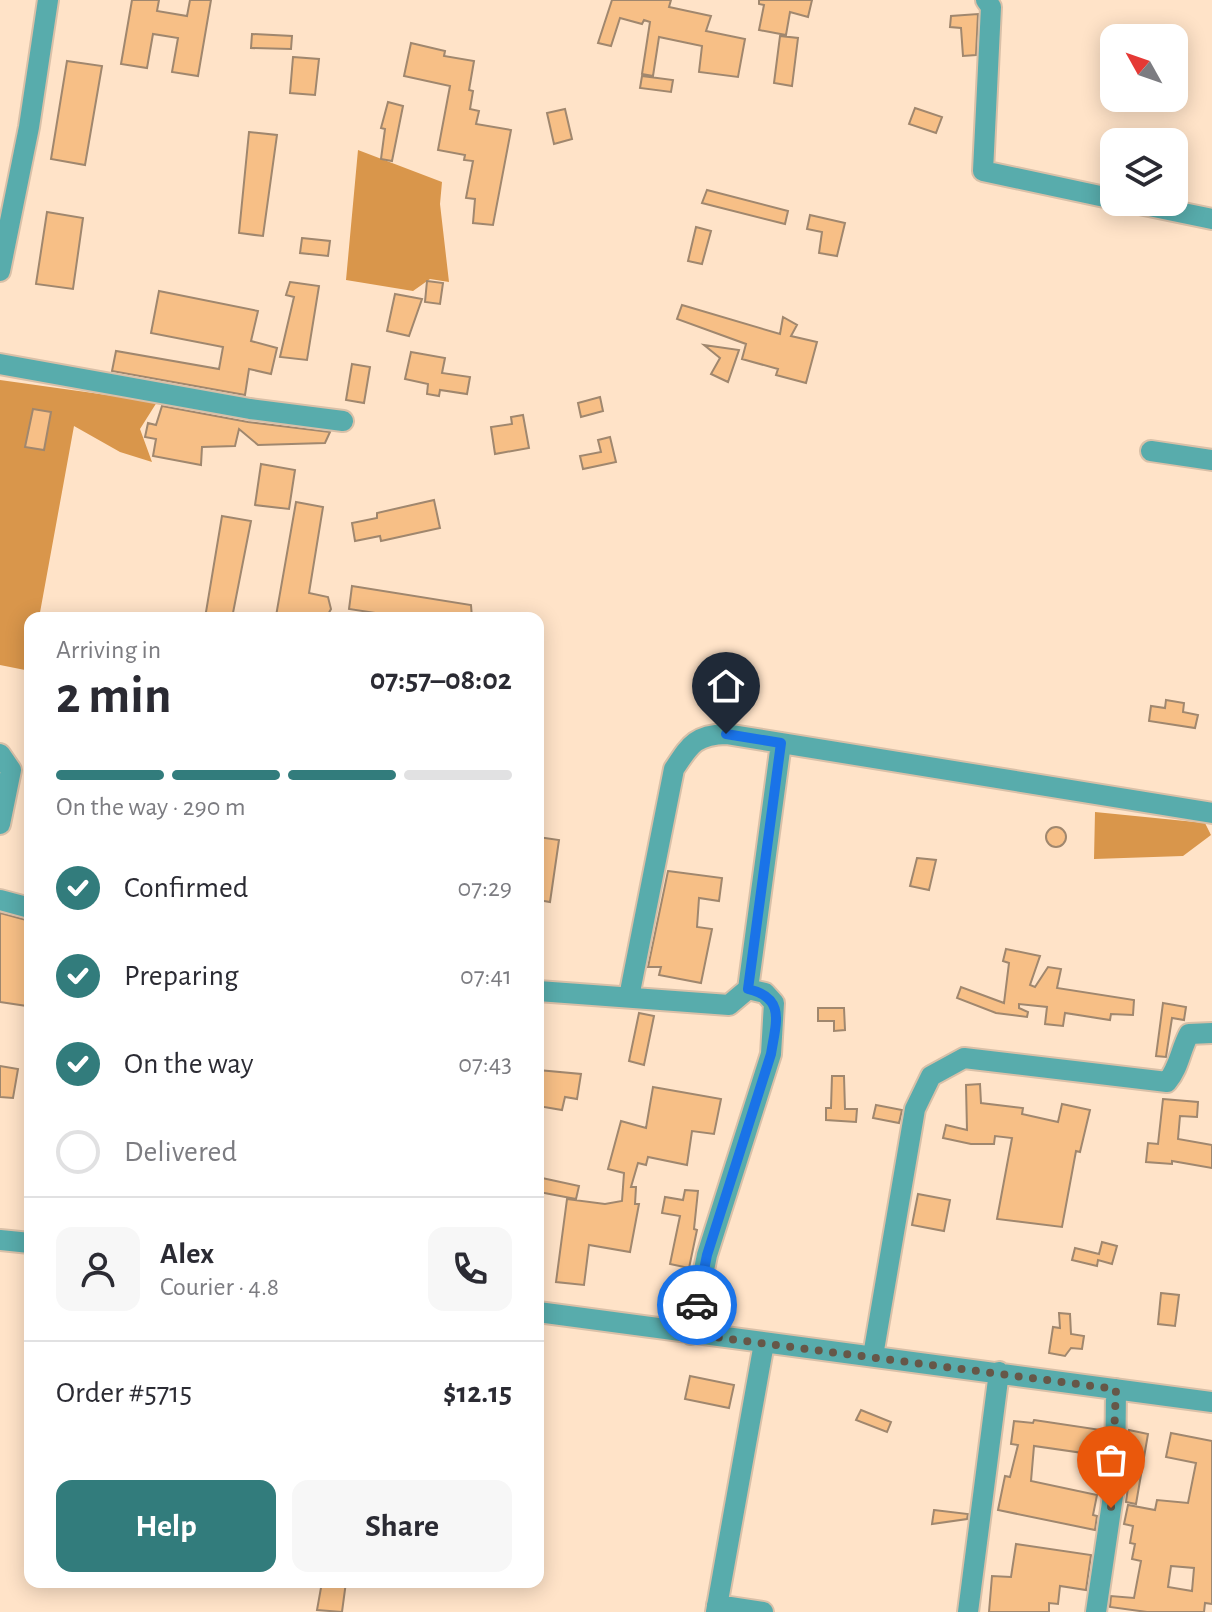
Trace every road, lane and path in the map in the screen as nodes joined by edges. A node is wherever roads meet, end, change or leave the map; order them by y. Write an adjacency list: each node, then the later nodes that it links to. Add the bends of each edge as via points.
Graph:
1 (48, 0): 6 (street)
2 (986, 0): 3 (street, via 991,7 983,171)
3 (1100, 196)
4 (1188, 214): 5 (street)
5 (1212, 219)
6 (0, 271)
7 (0, 364): 8 (street)
8 (343, 421)
9 (1151, 451): 10 (street)
10 (1212, 460)
11 (781, 743): 13 (street); 17 (street); 19 (street, via 704,735 674,769)
12 (0, 754): 14 (street, via 11,770)
13 (1212, 813)
14 (0, 824)
15 (0, 900): 16 (street)
16 (24, 906)
17 (748, 989): 19 (street, via 729,1005); 24 (street, via 765,993 774,1003 771,1054 707,1255)
18 (544, 991): 19 (street)
19 (629, 997)
20 (1212, 1033): 26 (street, via 1189,1034 1167,1082 964,1058 931,1076 915,1109)
21 (0, 1240): 22 (street)
22 (24, 1242)
23 (544, 1313): 24 (street)
24 (691, 1334): 25 (street)
25 (764, 1343): 26 (street); 30 (street)
26 (873, 1356): 27 (street)
27 (999, 1372): 28 (street); 32 (street)
28 (1116, 1389): 29 (street); 33 (street, via 1115,1482)
29 (1212, 1402)
30 (716, 1608): 31 (street)
31 (763, 1612)
32 (968, 1612)
33 (1096, 1612)

